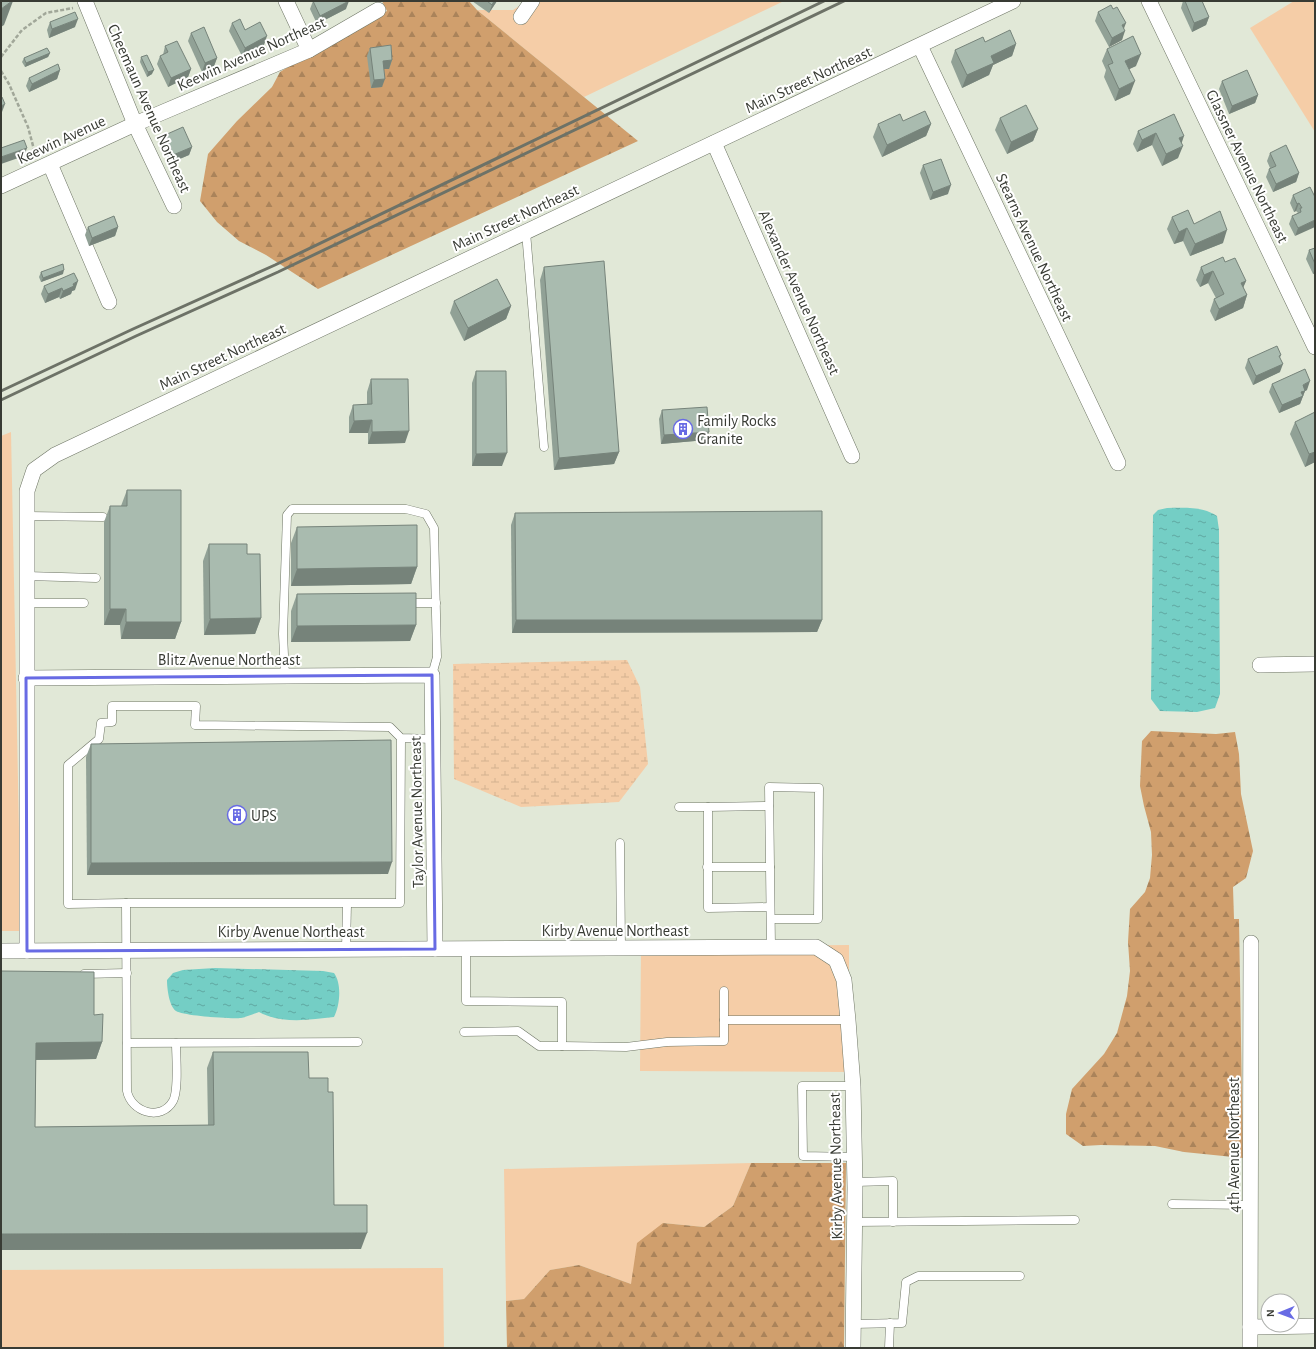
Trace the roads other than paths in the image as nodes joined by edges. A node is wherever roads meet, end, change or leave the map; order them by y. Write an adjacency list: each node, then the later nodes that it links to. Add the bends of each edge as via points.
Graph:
1 (85, 1): 10 (street, Cheemaun Avenue Northeast)
2 (286, 1): 9 (street)
3 (532, 1): 7 (street)
4 (1013, 1): 8 (street, Main Street Northeast)
5 (1149, 1): 17 (street, Glassner Avenue Northeast)
6 (379, 6): 9 (street, Keewin Avenue Northeast)
7 (521, 16)
8 (920, 46): 11 (street, Main Street Northeast); 20 (street, Stearns Avenue Northeast)
9 (309, 50): 10 (street, Keewin Avenue Northeast)
10 (135, 124): 12 (street, Keewin Avenue); 14 (street, Cheemaun Avenue Northeast)
11 (714, 143): 15 (street, Main Street Northeast); 19 (street, Alexander Avenue Northeast)
12 (44, 166): 13 (street, Keewin Avenue); 16 (street)
13 (1, 186)
14 (174, 206)
15 (526, 232): 18 (lane); 21 (street, Main Street Northeast, via 55,455 34,470 27,491)
16 (110, 302)
17 (1315, 347)
18 (544, 447)
19 (852, 456)
20 (1118, 463)
21 (27, 516): 22 (lane); 23 (street)
22 (103, 517)
23 (27, 576): 24 (lane); 25 (street)
24 (96, 578)
25 (27, 603): 26 (lane); 33 (street)
26 (84, 603)
27 (396, 603): 28 (lane)
28 (436, 603): 31 (lane, via 437,657); 32 (lane, via 434,528 426,514 406,509 292,509 287,515 288,604 283,634)
29 (1315, 664): 30 (street)
30 (1260, 665)
31 (432, 675): 32 (street, Blitz Avenue Northeast); 35 (street, Taylor Avenue Northeast)
32 (285, 676): 33 (street, Blitz Avenue Northeast)
33 (26, 678): 54 (street)
34 (401, 738): 35 (lane); 42 (lane, via 390,727 195,725 196,706 112,706 112,722 101,723 99,738 68,766 68,904); 43 (lane, via 400,904)
35 (433, 739): 50 (street, Taylor Avenue Northeast)
36 (769, 806): 38 (lane); 41 (lane); 45 (lane, via 769,788 819,788 818,919)
37 (679, 807): 38 (lane)
38 (708, 807): 40 (lane)
39 (620, 843): 48 (lane)
40 (707, 867): 41 (lane); 44 (lane, via 708,908)
41 (770, 867): 44 (lane)
42 (126, 903): 43 (lane); 52 (lane)
43 (347, 904): 49 (lane)
44 (770, 907): 45 (lane)
45 (770, 919): 47 (lane)
46 (1251, 943): 69 (street, 4th Avenue Northeast)
47 (771, 947): 48 (street, Kirby Avenue Northeast); 59 (street, Kirby Avenue Northeast, via 816,947 836,960 844,980)
48 (621, 948): 51 (street, Kirby Avenue Northeast)
49 (346, 949): 50 (street, Kirby Avenue Northeast); 52 (street, Kirby Avenue Northeast)
50 (435, 949): 51 (street, Kirby Avenue Northeast)
51 (466, 949): 64 (lane, via 466,1001 562,1002)
52 (127, 950): 54 (street, Kirby Avenue Northeast); 56 (lane)
53 (1, 951): 54 (street, Kirby Avenue Northeast)
54 (27, 951)
55 (72, 974): 56 (lane)
56 (127, 974): 62 (lane)
57 (724, 991): 58 (lane)
58 (724, 1020): 59 (lane); 64 (lane, via 724,1041 667,1042 626,1047)
59 (848, 1020): 65 (street, Kirby Avenue Northeast)
60 (464, 1032): 64 (lane, via 518,1032 539,1046)
61 (358, 1042): 63 (lane)
62 (127, 1043): 63 (lane); 63 (lane, via 129,1098 140,1110 154,1113 168,1107 176,1092)
63 (176, 1043)
64 (562, 1046)
65 (853, 1086): 66 (street, Kirby Avenue Northeast); 66 (lane, via 802,1086 803,1156)
66 (854, 1157): 67 (street, Kirby Avenue Northeast)
67 (855, 1182): 71 (street, Kirby Avenue Northeast); 72 (lane, via 893,1181)
68 (1172, 1204): 69 (lane)
69 (1250, 1205): 77 (street, 4th Avenue Northeast)
70 (1075, 1220): 72 (lane)
71 (854, 1222): 72 (lane); 74 (street, Kirby Avenue Northeast)
72 (894, 1222)
73 (1020, 1276): 75 (lane, via 918,1276 906,1282 902,1324)
74 (854, 1324): 75 (lane); 78 (street, Kirby Avenue Northeast)
75 (890, 1324): 79 (lane)
76 (1315, 1326): 77 (street)
77 (1250, 1327): 80 (street, 4th Avenue Northeast)
78 (853, 1348)
79 (890, 1348)
80 (1250, 1348)

